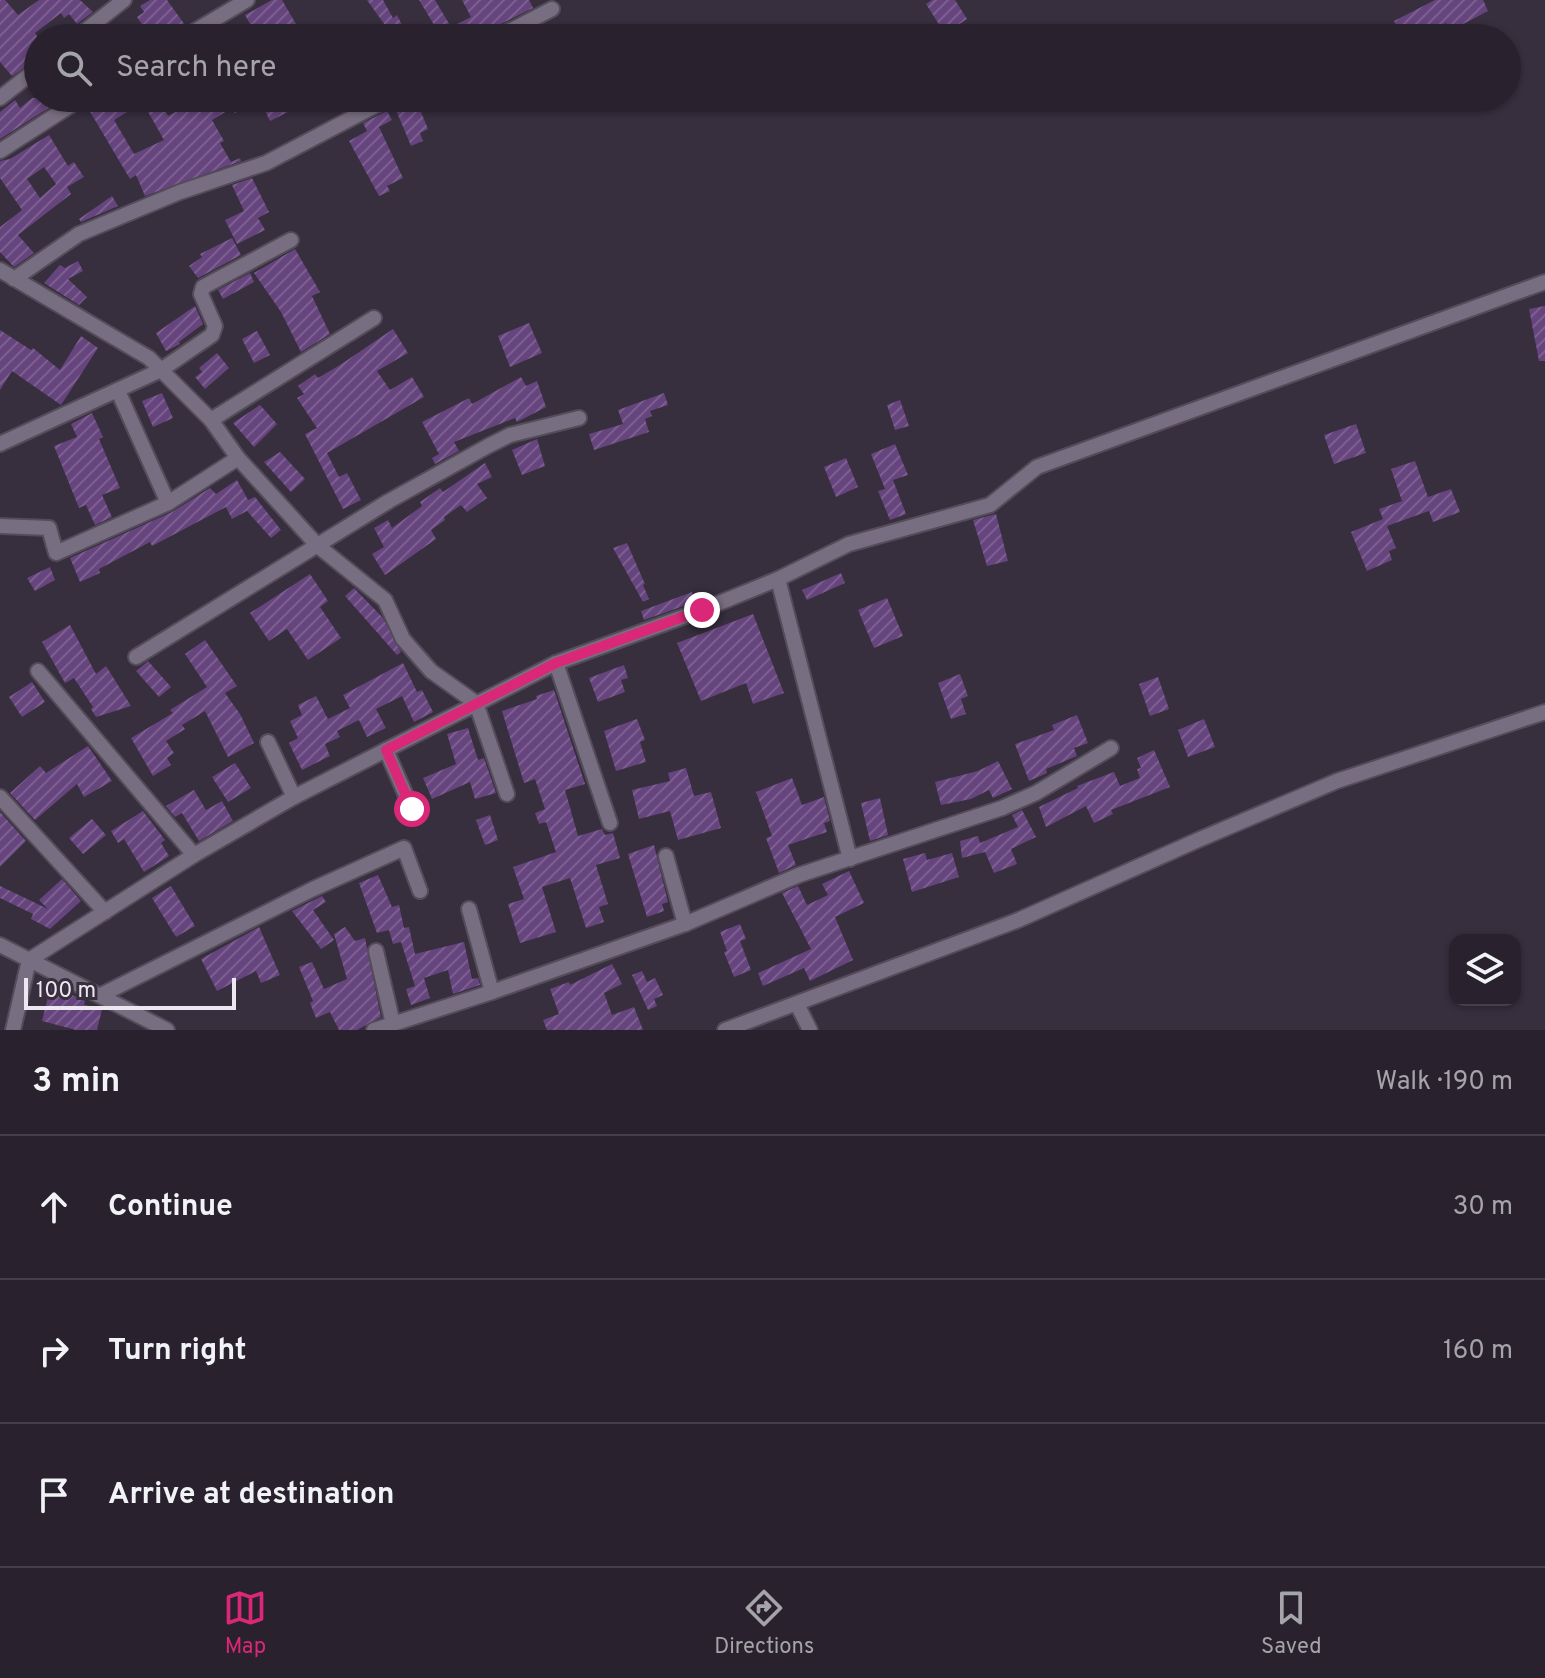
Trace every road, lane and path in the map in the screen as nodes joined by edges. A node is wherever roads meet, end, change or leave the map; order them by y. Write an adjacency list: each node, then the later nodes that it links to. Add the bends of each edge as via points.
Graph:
1 (124, 0): 4 (street)
2 (247, 0): 5 (street)
3 (552, 9): 6 (street)
4 (94, 24)
5 (207, 24)
6 (523, 24)
7 (24, 79): 8 (street)
8 (0, 98)
9 (60, 112): 11 (street)
10 (363, 112): 14 (street, via 266,163 79,234)
11 (0, 151)
12 (291, 240): 17 (street, via 203,287 215,332)
13 (0, 270): 14 (street)
14 (14, 279): 17 (street)
15 (1545, 282): 26 (street, via 1037,467 990,505 849,544)
16 (374, 318): 20 (street)
17 (161, 370): 18 (street); 20 (street)
18 (118, 391): 21 (street); 23 (street)
19 (579, 418): 25 (street, via 510,435)
20 (211, 420): 22 (street)
21 (0, 444)
22 (238, 458): 23 (street); 25 (street)
23 (168, 503): 24 (street, via 56,553 49,528)
24 (0, 526)
25 (318, 546): 27 (street); 30 (street, via 385,600 403,639 431,671)
26 (778, 579): 28 (street); 42 (street)
27 (136, 657)
28 (556, 663): 30 (street); 39 (street)
29 (38, 671): 40 (street)
30 (476, 703): 34 (street); 35 (street)
31 (1545, 712): 52 (street, via 1337,781 1016,921)
32 (268, 742): 37 (street)
33 (1111, 748): 42 (street, via 1002,808)
34 (386, 750): 37 (street); 38 (street)
35 (507, 794)
36 (0, 797): 45 (street)
37 (294, 797): 40 (street)
38 (412, 809)
39 (610, 823)
40 (194, 855): 45 (street)
41 (666, 856): 46 (street)
42 (850, 859): 46 (street)
43 (420, 891): 51 (street, via 404,848)
44 (469, 909): 50 (street)
45 (105, 912): 49 (street)
46 (685, 924): 50 (street)
47 (0, 945): 49 (street)
48 (376, 951): 53 (street)
49 (29, 960): 51 (street); 55 (street)
50 (492, 992): 53 (street)
51 (101, 995): 54 (street)
52 (797, 1004): 57 (street); 58 (street)
53 (393, 1024): 56 (street)
54 (162, 1029)
55 (13, 1030)
56 (374, 1030)
57 (725, 1030)
58 (810, 1030)

